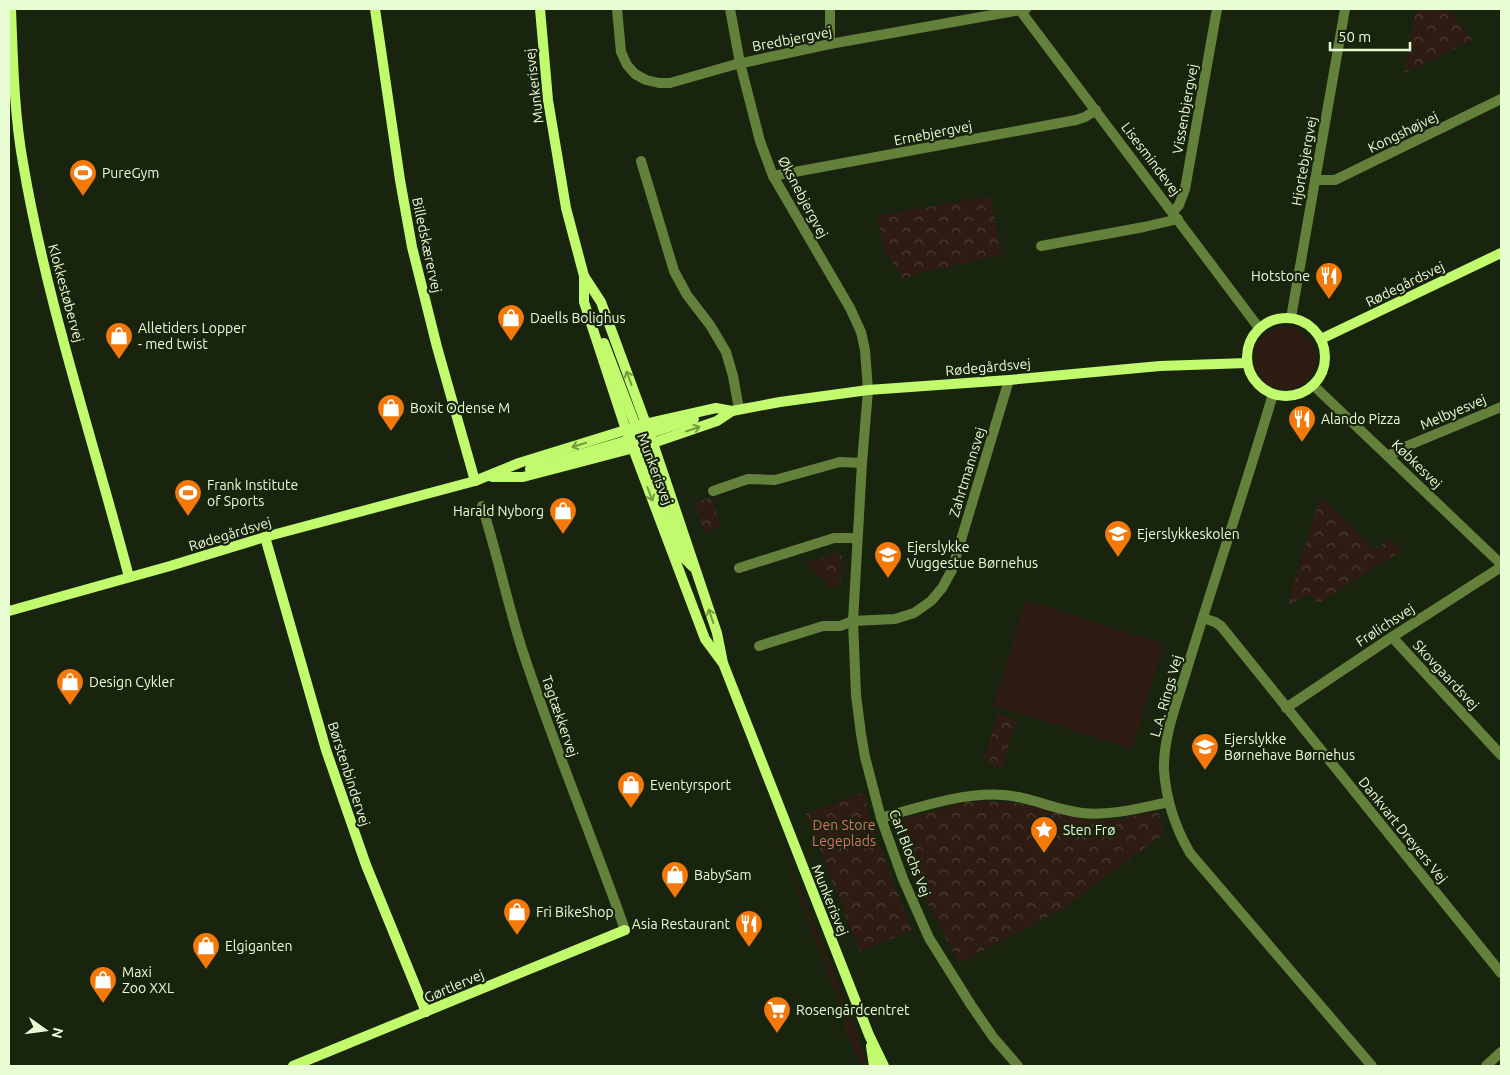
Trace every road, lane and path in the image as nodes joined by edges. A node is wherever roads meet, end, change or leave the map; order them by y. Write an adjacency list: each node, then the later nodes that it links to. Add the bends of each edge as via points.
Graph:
1 (11, 9): 42 (street, Klokkestøbervej, via 21,152 36,230)
2 (376, 9): 35 (street, Billedskærervej, via 412,247)
3 (540, 9): 20 (street, Munkerisvej, via 548,100 566,208)
4 (617, 9): 11 (street, Bredbjergvej, via 621,52 635,74 646,80 670,82)
5 (730, 9): 11 (street, Øksnebjergvej)
6 (830, 9): 10 (street)
7 (1021, 9): 10 (street, Bredbjergvej); 13 (street, Lisesmindevej)
8 (1217, 9): 17 (street, Vissenbjergvej, via 1185,189)
9 (1345, 9): 16 (street, Hjortebjergvej)
10 (830, 44): 11 (street, Bredbjergvej)
11 (740, 63): 15 (street, Øksnebjergvej, via 760,141)
12 (1501, 99): 16 (street, Kongshøjvej, via 1335,180)
13 (1096, 110): 15 (street, Ernebjergvej, via 1076,120); 17 (street, Lisesmindevej)
14 (641, 161): 30 (street, via 671,265 687,295 726,352 733,376)
15 (773, 176): 27 (street, Øksnebjergvej, via 861,332)
16 (1315, 180): 21 (street, Hjortebjergvej)
17 (1176, 215): 18 (street, via 1144,227); 22 (street, Lisesmindevej)
18 (1041, 246)
19 (1501, 253): 23 (street, Rødegårdsvej)
20 (584, 276): 31 (street, Munkerisvej, one-way to 20, via 601,302); 31 (street, Munkerisvej, via 584,302 593,330)
21 (1291, 318): 22 (street, via 1274,319); 23 (street, via 1308,325)
22 (1260, 328): 24 (street, via 1249,344)
23 (1320, 339): 26 (street, via 1324,363)
24 (1247, 363): 25 (street, Rødegårdsvej, via 1150,367); 28 (street, via 1256,382)
25 (1008, 380): 27 (street, Rødegårdsvej); 45 (street, Zahrtmannsvej, via 952,570 942,588 914,613 895,619)
26 (1313, 385): 28 (street, via 1296,394); 32 (street, Købkesvej)
27 (868, 390): 30 (street, Rødegårdsvej); 33 (street, Carl Blochs Vej)
28 (1273, 394): 44 (street, L.A. Rings Vej)
29 (1501, 407): 32 (street, Melbyesvej)
30 (732, 410): 31 (street, Rødegårdsvej, via 717,421); 31 (street, Rødegårdsvej, via 716,408)
31 (639, 436): 34 (street, Rødegårdsvej, one-way to 34, via 519,463); 34 (street, Rødegårdsvej, via 523,477); 48 (street, Munkerisvej, one-way to 31, via 717,632 695,569); 48 (street, Munkerisvej, one-way to 48, via 705,639)
32 (1388, 456): 40 (street, Købkesvej)
33 (862, 463): 36 (street, via 840,462 775,480 748,480); 39 (street, Carl Blochs Vej)
34 (488, 477): 35 (street, Rødegårdsvej)
35 (475, 481): 38 (street, Rødegårdsvej)
36 (713, 490)
37 (482, 506): 53 (street, Tagtækkervej, via 534,686)
38 (265, 537): 42 (street, Rødegårdsvej); 55 (street, Børstenbindervej, via 326,750 366,865)
39 (857, 538): 41 (street, via 834,538); 45 (street, Carl Blochs Vej)
40 (1501, 565): 46 (street, Frølichsvej)
41 (738, 568)
42 (130, 577): 43 (street, Rødegårdsvej)
43 (9, 611)
44 (1203, 618): 49 (street, Dankvart Dreyers Vej, via 1221,626); 51 (street, L.A. Rings Vej, via 1167,736 1164,769)
45 (852, 621): 47 (street, via 840,626 823,626); 52 (street, Carl Blochs Vej, via 861,734)
46 (1392, 637): 49 (street, Frølichsvej); 50 (street, Skovgaardsvej)
47 (759, 646)
48 (723, 663): 56 (street, Munkerisvej)
49 (1286, 708): 54 (street, Dankvart Dreyers Vej)
50 (1501, 754)
51 (1168, 802): 52 (street, via 1121,812 1081,813 1015,796 989,795 960,798); 62 (street, L.A. Rings Vej, via 1190,853)
52 (881, 818): 61 (street, Carl Blochs Vej, via 929,938 971,1006)
53 (625, 930): 55 (street, Gørtlervej)
54 (1501, 973)
55 (426, 1012): 58 (street, Gørtlervej)
56 (869, 1035): 59 (street, Munkerisvej); 60 (street, Munkerisvej)
57 (1501, 1052): 63 (street)
58 (293, 1066)
59 (874, 1066)
60 (884, 1066)
61 (1018, 1066)
62 (1372, 1066)
63 (1486, 1066)

